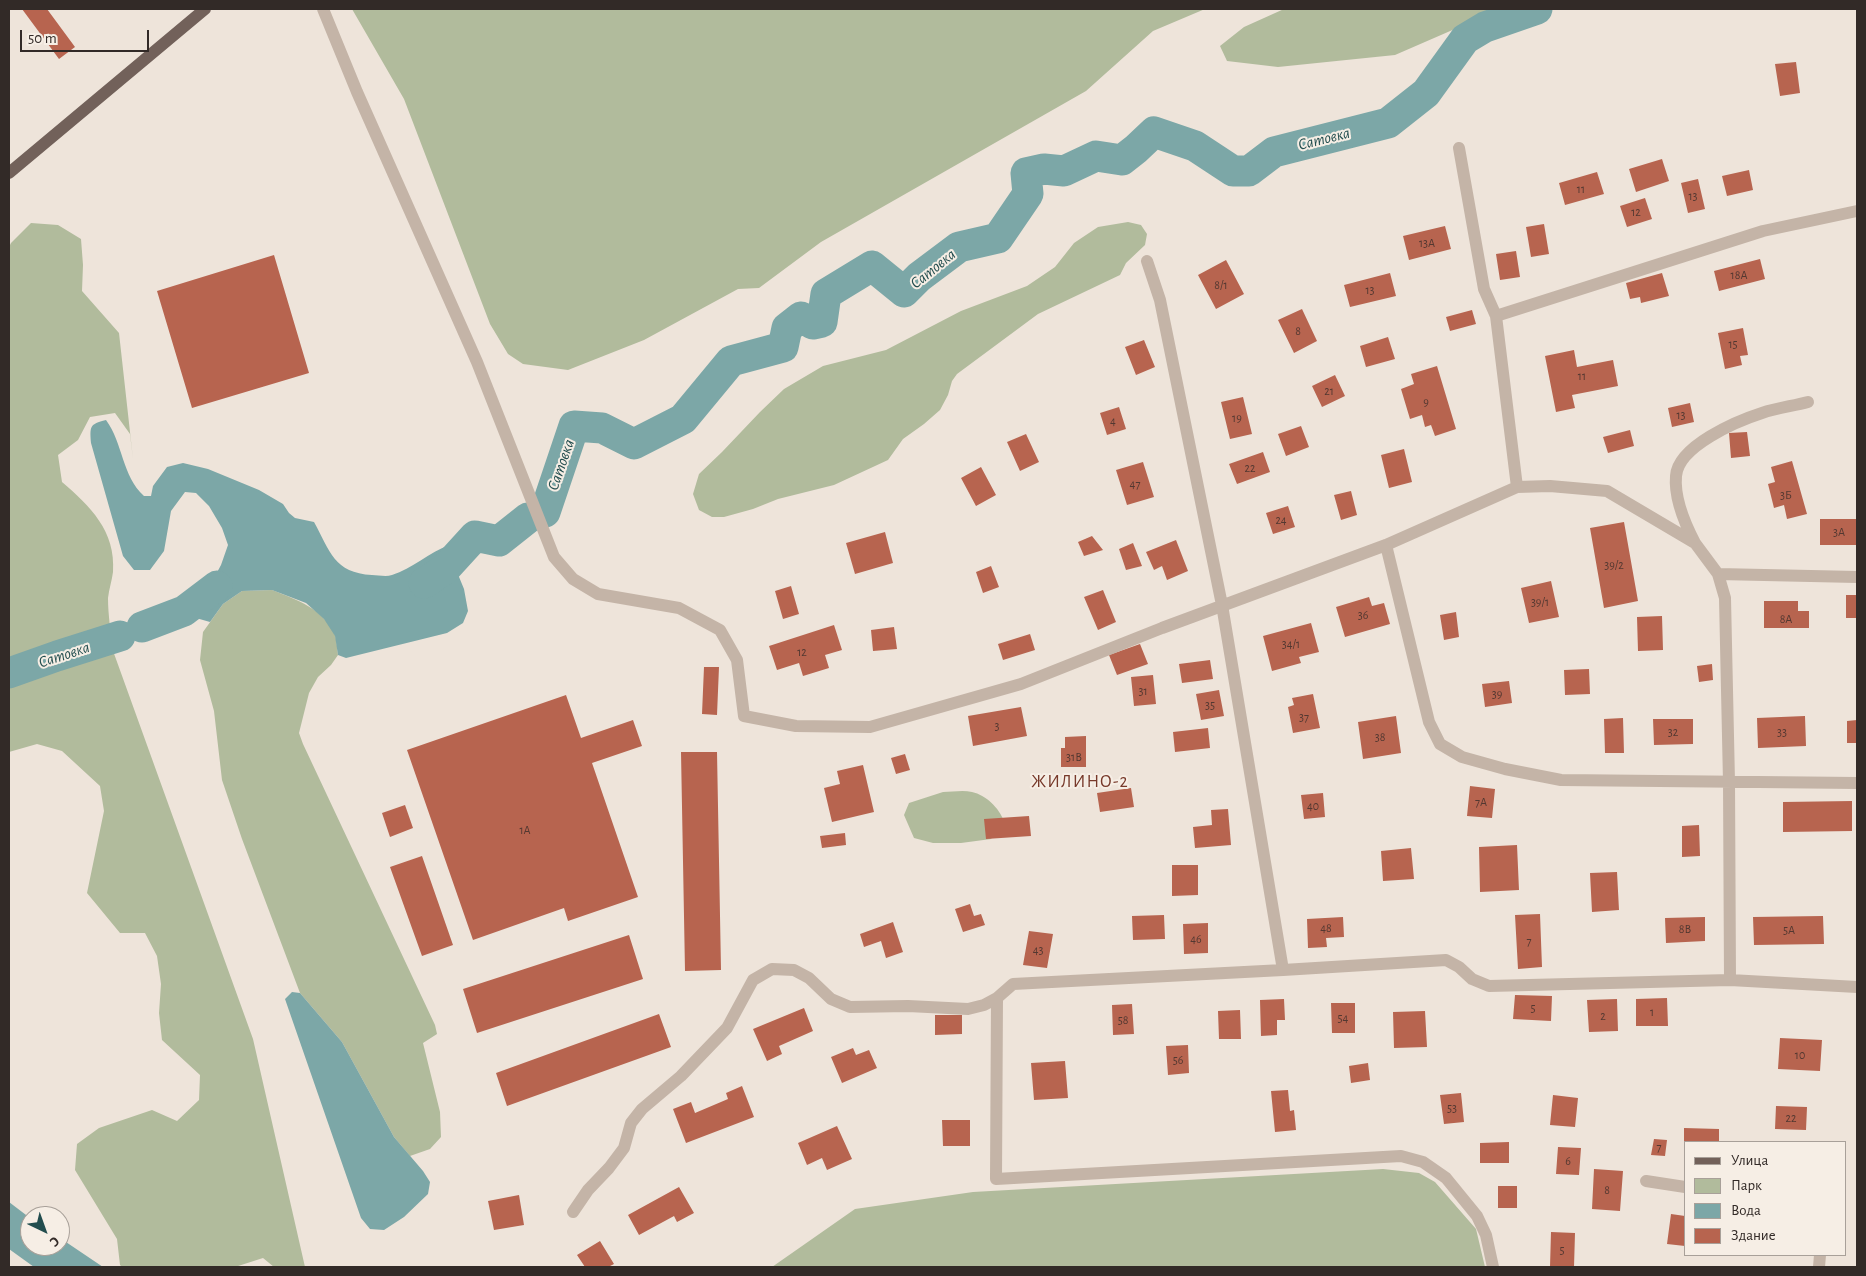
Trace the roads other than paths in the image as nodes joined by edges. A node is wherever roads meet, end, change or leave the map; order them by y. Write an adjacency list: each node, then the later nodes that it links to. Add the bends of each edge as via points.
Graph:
1 (205, 9): 4 (main road)
2 (323, 9): 14 (street, via 477,362 554,558 573,579 598,594 679,608 720,630 737,660 744,716 796,726 870,727 1021,684)
3 (1459, 148): 7 (street, via 1484,289)
4 (9, 173)
5 (1857, 210): 7 (street, via 1763,231)
6 (1147, 261): 14 (street, via 1160,300)
7 (1496, 316): 9 (street)
8 (1808, 402): 10 (street, via 1763,412 1706,439 1688,452 1680,462 1676,476 1678,497)
9 (1517, 487): 10 (street, via 1607,491); 11 (street)
10 (1695, 543): 12 (street)
11 (1386, 545): 14 (street); 15 (street, via 1429,722 1440,744 1462,757 1561,780)
12 (1718, 574): 13 (street); 15 (street, via 1725,598)
13 (1857, 577)
14 (1222, 605): 17 (street)
15 (1728, 782): 16 (street); 18 (street)
16 (1857, 783)
17 (1283, 970): 18 (street, via 1446,960 1472,979 1489,986); 20 (street, via 1013,984)
18 (1730, 980): 19 (street)
19 (1857, 988)
20 (997, 998): 23 (street, via 968,1009 850,1007 831,999 809,978 794,970 772,969 754,980 727,1028 630,1123 624,1148); 24 (street, via 996,1178 1401,1156 1423,1162 1446,1178 1477,1216 1486,1235)
21 (1646, 1181): 22 (street)
22 (1684, 1187)
23 (573, 1212)
24 (1493, 1267)

